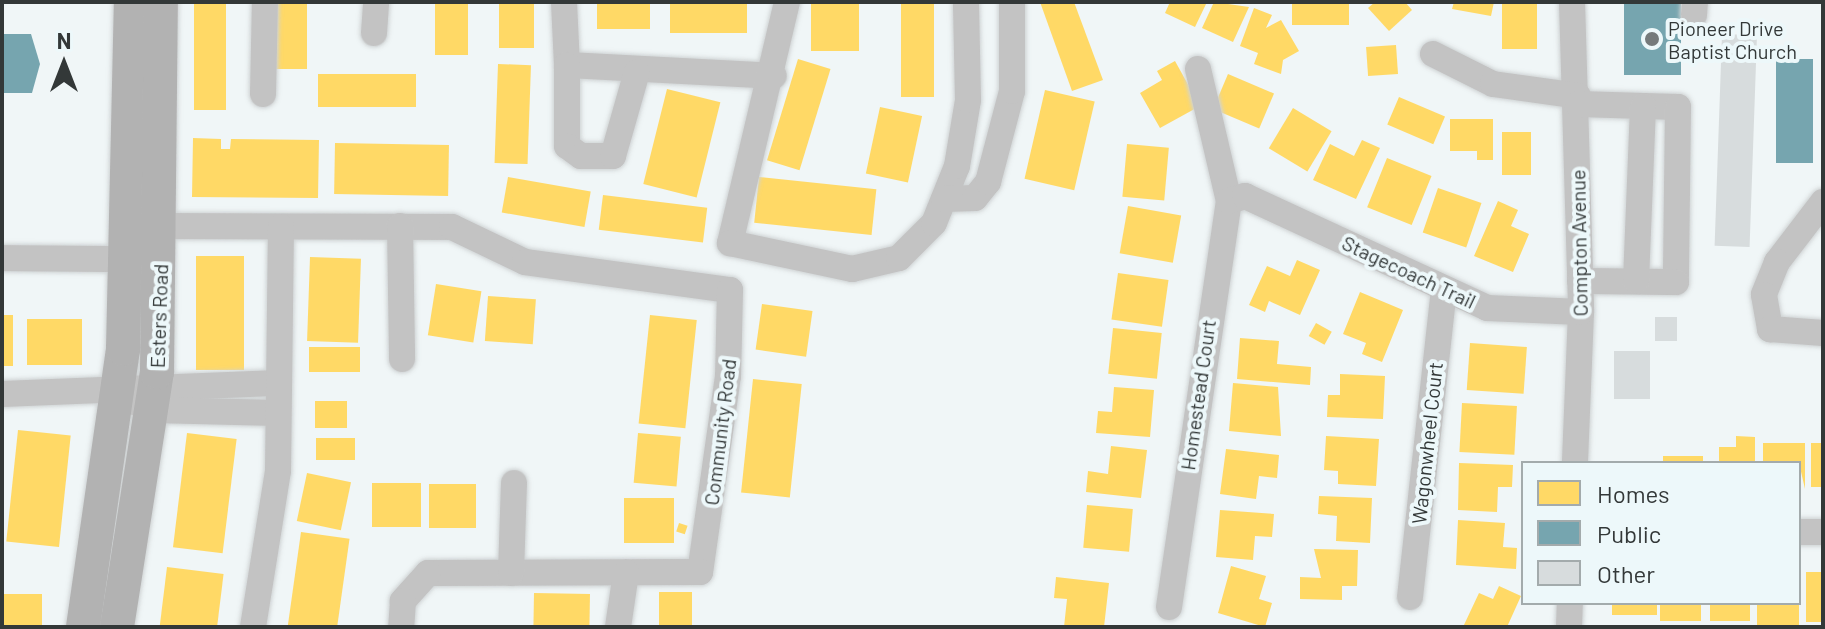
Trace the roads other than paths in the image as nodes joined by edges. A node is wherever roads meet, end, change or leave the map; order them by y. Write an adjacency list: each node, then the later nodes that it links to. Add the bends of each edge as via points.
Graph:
1 (131, 2): 26 (main road, Esters Road)
2 (161, 2): 22 (main road, Esters Road)
3 (265, 2): 16 (street)
4 (376, 2): 10 (street)
5 (564, 2): 12 (street)
6 (787, 2): 15 (street)
7 (966, 2): 20 (street, via 968,100)
8 (1012, 2): 20 (street, via 1012,91 988,182 975,198)
9 (1578, 9): 17 (street, Compton Avenue)
10 (374, 33)
11 (1433, 54): 17 (street, via 1493,84)
12 (567, 65): 14 (street); 14 (street, via 567,146 581,156 613,156)
13 (1198, 69): 19 (street)
14 (637, 72): 15 (street)
15 (774, 76): 20 (street, via 751,135 730,243 800,263 872,268 919,244)
16 (263, 94)
17 (1578, 100): 18 (street); 27 (street, Compton Avenue)
18 (1643, 106): 28 (street); 28 (street, via 1678,107 1676,282)
19 (1237, 198): 29 (street, Stagecoach Trail); 46 (street, Homestead Court)
20 (944, 199)
21 (1823, 202): 31 (street, via 1777,262 1764,295 1770,329)
22 (161, 226): 24 (street); 36 (main road, Esters Road)
23 (400, 226): 24 (street); 32 (street); 43 (street, Community Road, via 471,231 525,262 730,290 728,376 700,572)
24 (281, 227): 33 (street)
25 (2, 258): 26 (street)
26 (126, 259): 35 (main road, Esters Road)
27 (1580, 281): 28 (street); 30 (street, Compton Avenue)
28 (1636, 281)
29 (1444, 290): 30 (street, Stagecoach Trail, via 1512,314); 44 (street, Wagonwheel Court)
30 (1581, 312): 38 (street, Compton Avenue)
31 (1823, 333)
32 (402, 359)
33 (279, 383): 36 (street); 37 (street)
34 (2, 394): 35 (street)
35 (119, 394): 36 (street); 47 (main road, Esters Road)
36 (154, 396): 37 (street); 48 (main road, Esters Road)
37 (278, 413): 49 (street, via 274,503)
38 (1575, 461)
39 (514, 483): 42 (street)
40 (1801, 532): 41 (street)
41 (1823, 532)
42 (511, 573): 43 (street); 50 (street, via 428,573 403,601)
43 (626, 573): 51 (street)
44 (1410, 597)
45 (1570, 605): 52 (street)
46 (1169, 607)
47 (83, 627)
48 (117, 627)
49 (253, 627)
50 (401, 627)
51 (618, 627)
52 (1569, 627)

